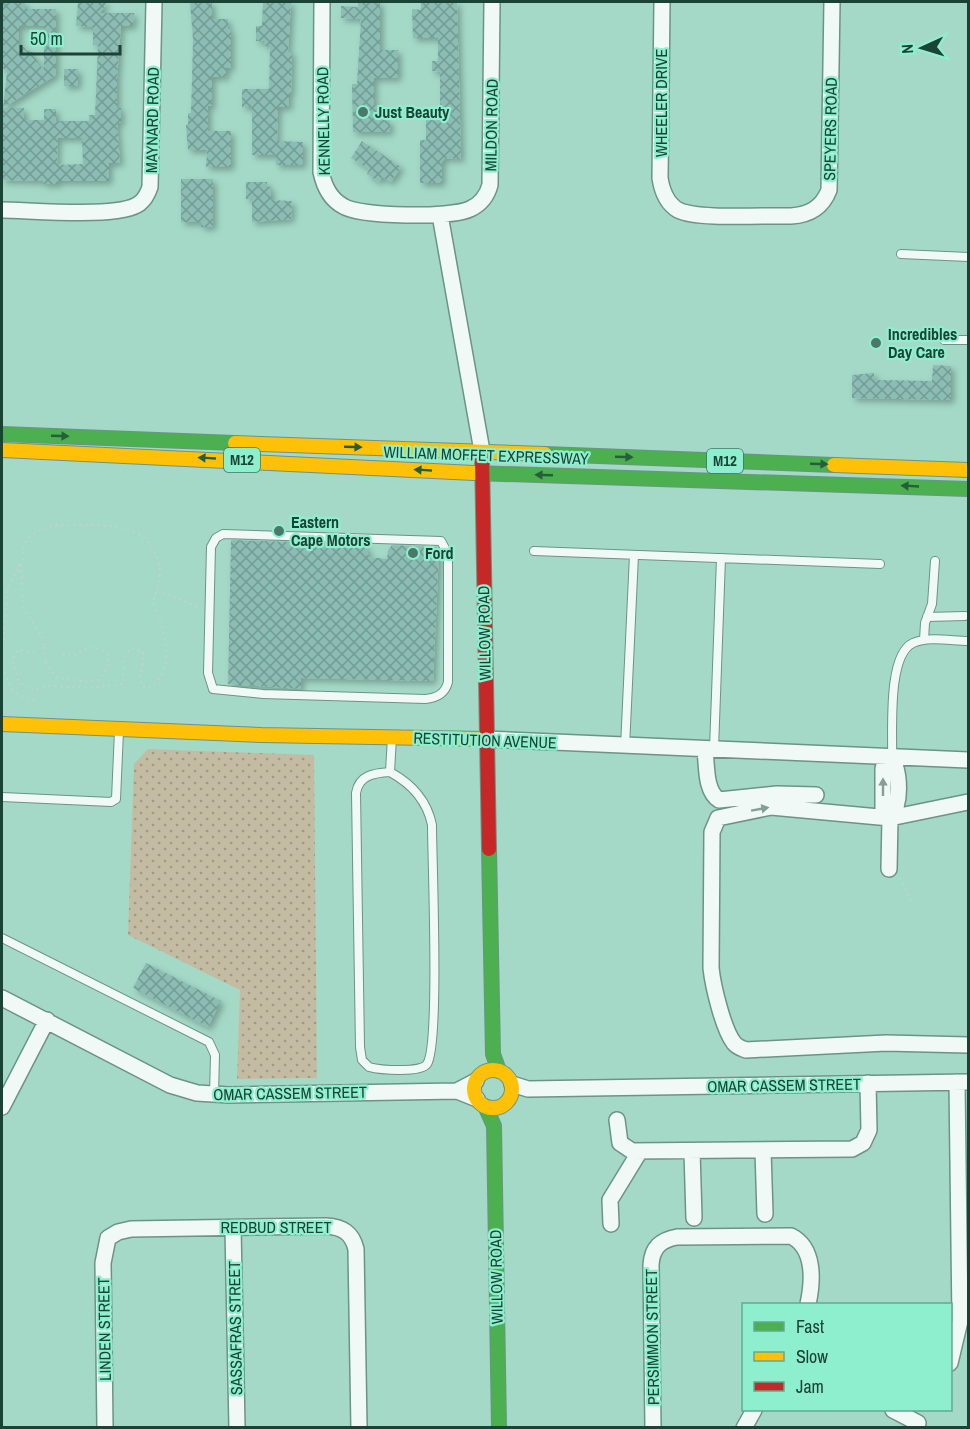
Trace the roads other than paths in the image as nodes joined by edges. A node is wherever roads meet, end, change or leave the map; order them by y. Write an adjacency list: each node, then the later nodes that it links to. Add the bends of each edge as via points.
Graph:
1 (154, 2): 7 (street, MAYNARD ROAD, via 147,196 121,211)
2 (322, 2): 8 (street, KENNELLY ROAD, via 321,172 327,190 339,204 354,211)
3 (492, 2): 8 (street, MILDON ROAD, via 490,185 484,198 471,208)
4 (662, 2): 6 (street, WHEELER DRIVE, via 660,178)
5 (832, 2): 6 (street, SPEYERS ROAD, via 831,176 821,204 808,213 791,216 693,214 680,211)
6 (670, 202)
7 (2, 210)
8 (440, 215): 15 (street, WILLOW ROAD)
9 (901, 254): 10 (lane)
10 (969, 257)
11 (944, 339): 12 (lane)
12 (969, 340)
13 (2, 434): 15 (main road, WILLIAM MOFFET EXPRESSWAY / M12, one-way to 15)
14 (2, 450): 17 (main road, WILLIAM MOFFET EXPRESSWAY / M12, one-way to 14)
15 (482, 452): 16 (main road, WILLIAM MOFFET EXPRESSWAY / M12, one-way to 16); 17 (main road, WILLOW ROAD)
16 (969, 470)
17 (482, 472): 18 (main road, WILLIAM MOFFET EXPRESSWAY / M12, one-way to 17); 32 (main road, WILLOW ROAD)
18 (969, 489)
19 (534, 551): 20 (lane)
20 (634, 555): 21 (lane); 33 (lane)
21 (721, 558): 23 (lane); 34 (lane)
22 (935, 561): 26 (lane, via 932,604)
23 (880, 564)
24 (210, 612): 24 (lane, via 208,678 217,691 425,699 439,696 447,688 448,554 444,544 436,539 223,534 211,548)
25 (965, 616): 26 (lane)
26 (927, 617): 27 (lane)
27 (924, 640): 28 (lane); 35 (lane, via 904,649 896,668)
28 (969, 641)
29 (2, 724): 30 (main road, RESTITUTION AVENUE)
30 (120, 729): 31 (main road, RESTITUTION AVENUE); 39 (lane, via 117,799 111,802)
31 (392, 737): 32 (main road, RESTITUTION AVENUE); 37 (lane)
32 (485, 739): 33 (street, RESTITUTION AVENUE); 47 (main road, WILLOW ROAD, via 493,1054)
33 (625, 747): 34 (street, RESTITUTION AVENUE)
34 (709, 750): 35 (street, RESTITUTION AVENUE); 38 (street, via 709,786 719,800 777,794)
35 (892, 757): 36 (street, RESTITUTION AVENUE); 41 (street, via 897,768 897,810)
36 (969, 760)
37 (390, 772): 37 (lane, via 365,777 356,793 360,1047 362,1060 369,1068 416,1070 429,1062 433,1026 432,825 430,813 419,796)
38 (816, 795)
39 (2, 797)
40 (969, 802): 41 (street)
41 (890, 818): 42 (street); 46 (street, one-way to 41, via 886,1043 756,1050 738,1047 730,1036 712,977 712,832 718,818 771,807)
42 (889, 869)
43 (2, 938): 51 (lane, via 209,1042 215,1055)
44 (2, 998): 45 (street, OMAR CASSEM STREET)
45 (47, 1020): 51 (street, OMAR CASSEM STREET, via 155,1079 184,1090); 54 (street)
46 (969, 1045)
47 (487, 1074): 50 (street, OMAR CASSEM STREET); 52 (main road, via 509,1078); 53 (main road, via 474,1090)
48 (963, 1082): 49 (street, OMAR CASSEM STREET); 65 (street)
49 (868, 1083): 52 (street, OMAR CASSEM STREET, via 528,1089); 59 (street, via 869,1130 860,1146 844,1150)
50 (458, 1091): 51 (street, OMAR CASSEM STREET); 53 (street, OMAR CASSEM STREET)
51 (214, 1095)
52 (508, 1095): 53 (main road); 56 (main road, WILLOW ROAD)
53 (481, 1103): 56 (main road, WILLOW ROAD)
54 (2, 1107)
55 (617, 1120): 57 (street, via 623,1148)
56 (494, 1126): 74 (main road, WILLOW ROAD)
57 (640, 1151): 58 (street); 62 (street, via 610,1200)
58 (692, 1151): 59 (street); 61 (street)
59 (763, 1151): 60 (street)
60 (765, 1214)
61 (694, 1218)
62 (611, 1224)
63 (233, 1228): 64 (street, REDBUD STREET, via 130,1229); 72 (street, SASSAFRAS STREET); 73 (street, REDBUD STREET, via 333,1226 344,1229 351,1237 356,1257)
64 (113, 1234): 71 (street, LINDEN STREET, via 103,1253)
65 (964, 1244): 67 (street, via 960,1321)
66 (808, 1303): 75 (street, PERSIMMON STREET, via 809,1256 803,1244 791,1236 677,1237 661,1242 653,1251 651,1265)
67 (952, 1358)
68 (753, 1411): 76 (street)
69 (896, 1411): 70 (street)
70 (920, 1420)
71 (105, 1428)
72 (237, 1428)
73 (359, 1428)
74 (499, 1428)
75 (653, 1428)
76 (744, 1428)

